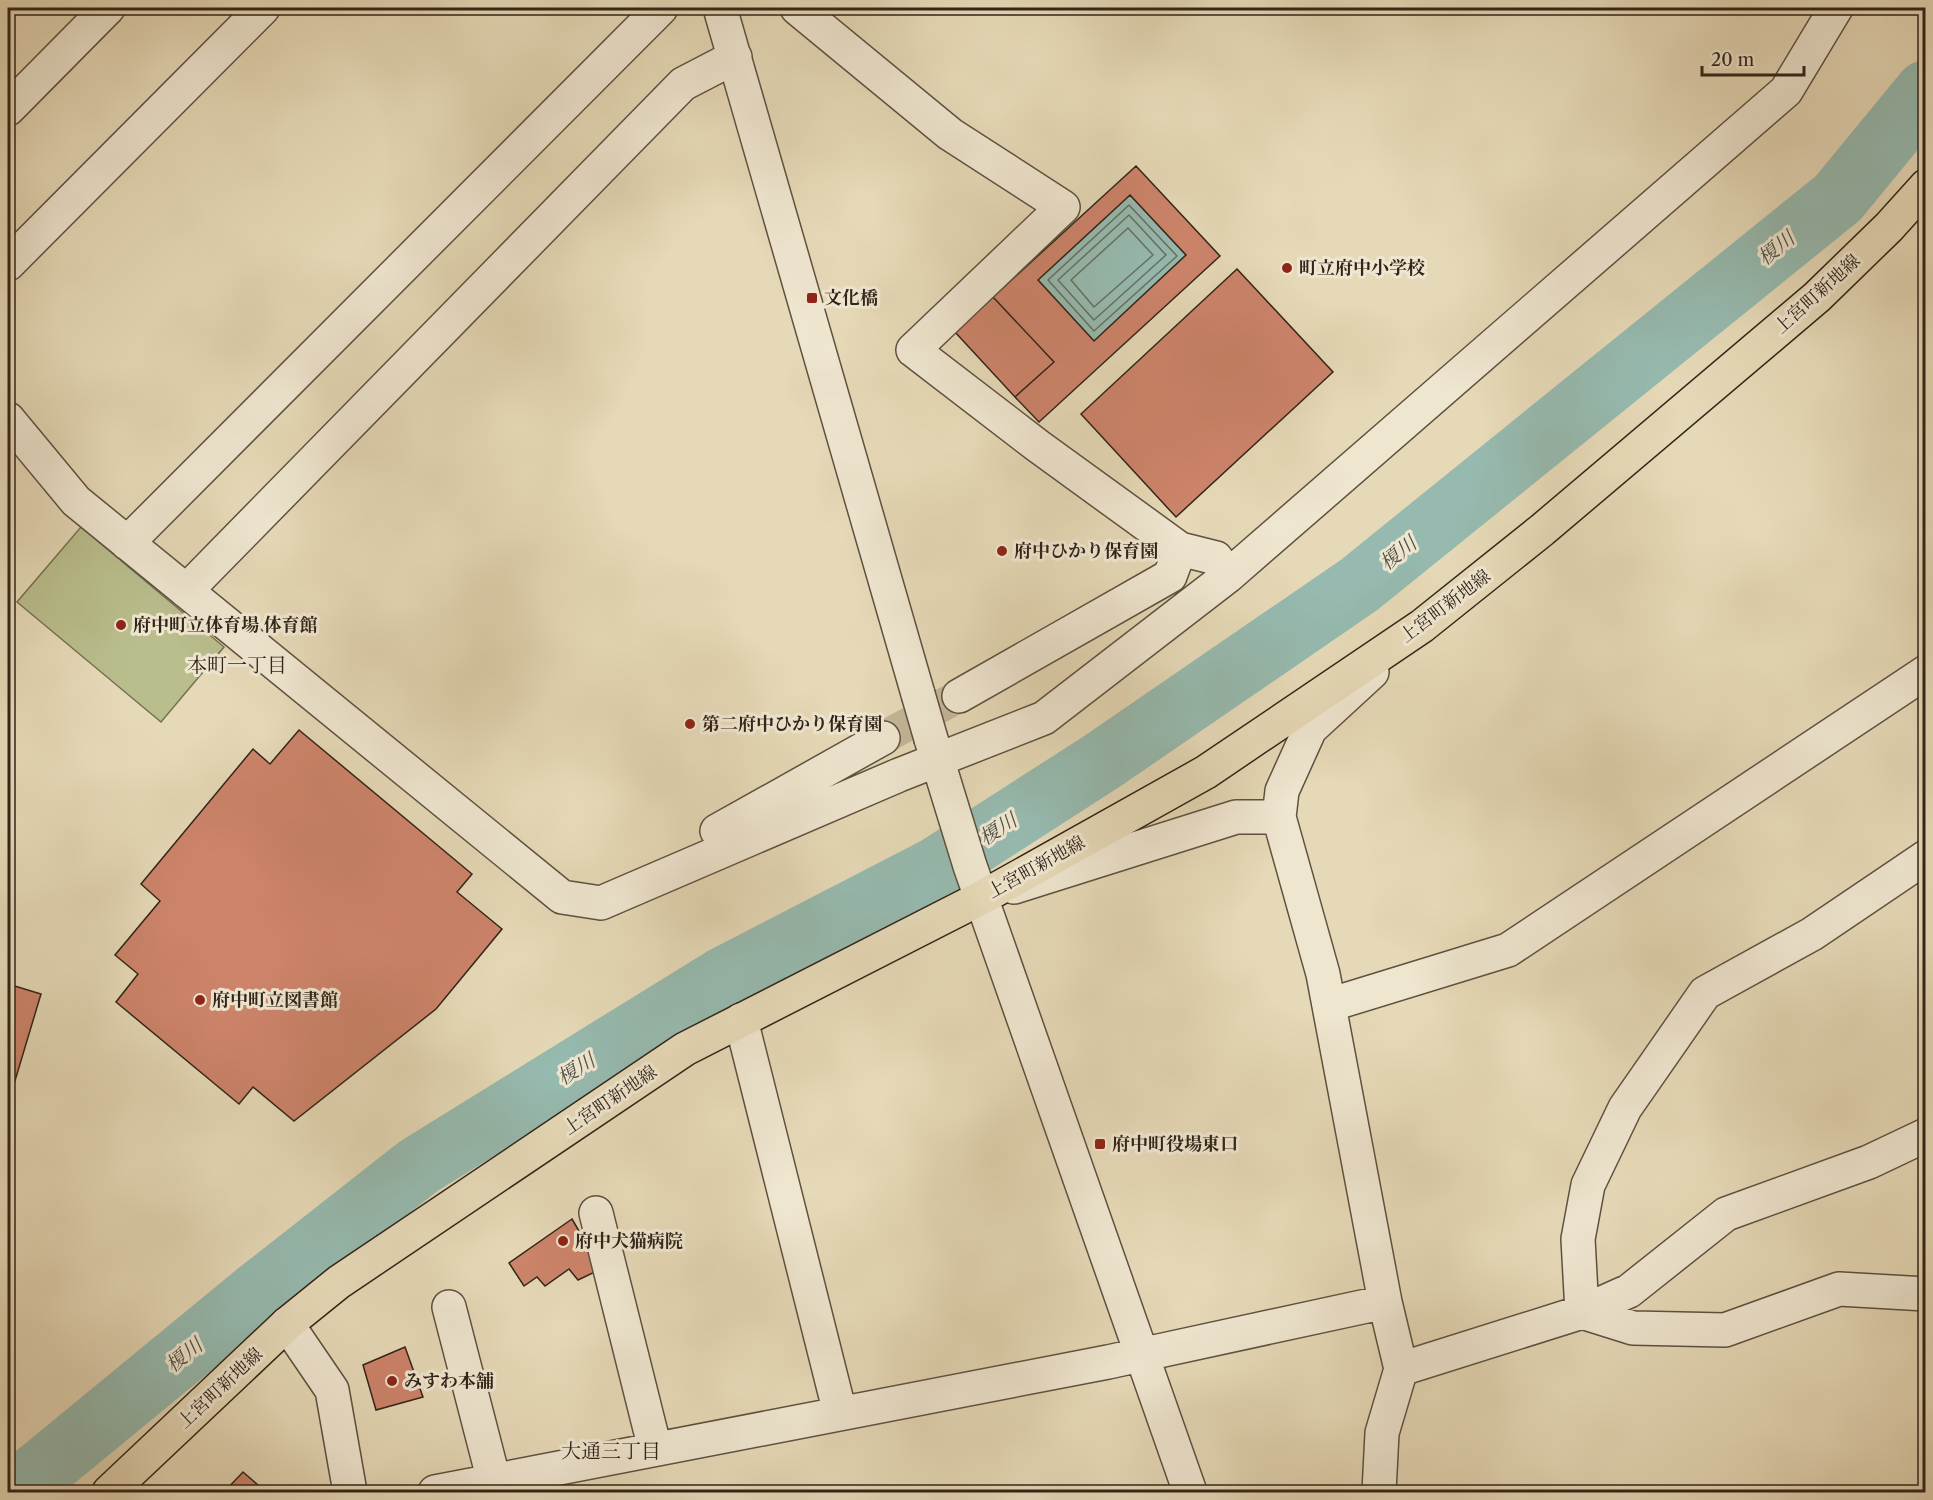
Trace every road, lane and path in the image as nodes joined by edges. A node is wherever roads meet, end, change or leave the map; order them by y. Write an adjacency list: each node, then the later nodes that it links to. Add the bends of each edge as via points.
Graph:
1 (108, 8): 8 (street)
2 (263, 8): 10 (street)
3 (661, 8): 12 (street)
4 (720, 8): 7 (street)
5 (797, 8): 13 (street, via 950,134 1063,207 912,350)
6 (1836, 8): 14 (street, via 1786,91)
7 (735, 57): 15 (street, via 683,84); 20 (street, bridge)
8 (8, 109)
9 (1926, 186): 16 (main road, 上宮町新地線, via 1817,297 1542,530)
10 (8, 264)
11 (8, 419): 12 (street, via 76,501)
12 (127, 543): 15 (street)
13 (1180, 549): 14 (street, via 1216,558); 18 (street, via 1170,576)
14 (1228, 576): 20 (street, via 1044,718)
15 (186, 591): 23 (street, via 562,897 601,903)
16 (1422, 626): 21 (street, via 1310,729 1282,791); 24 (main road, 上宮町新地線, via 1206,772)
17 (1926, 672): 25 (street, via 1508,950)
18 (959, 696)
19 (883, 738): 23 (street, via 675,851)
20 (937, 760): 23 (street); 24 (street)
21 (1279, 817): 24 (street, via 1236,817); 25 (street)
22 (1926, 857): 32 (street, via 1812,934 1704,993 1626,1108 1588,1185 1578,1239)
23 (667, 874)
24 (981, 898): 26 (main road, 上宮町新地線); 34 (street)
25 (1329, 1005): 30 (street)
26 (741, 1020): 33 (main road, 上宮町新地線, via 675,1056 339,1282); 36 (street)
27 (1926, 1135): 32 (street, via 1869,1162 1726,1214 1629,1291)
28 (596, 1213): 37 (street)
29 (1926, 1294): 32 (street, via 1839,1289 1725,1330 1633,1328)
30 (1385, 1302): 34 (street); 35 (street)
31 (449, 1307): 38 (street)
32 (1582, 1312): 35 (street)
33 (287, 1324): 39 (main road, 上宮町新地線); 40 (street, via 332,1390)
34 (1141, 1355): 36 (street); 42 (street)
35 (1401, 1369): 43 (street, via 1382,1433)
36 (840, 1413): 37 (street)
37 (655, 1449): 38 (street)
38 (494, 1481): 41 (street)
39 (109, 1492)
40 (350, 1492)
41 (435, 1492)
42 (1190, 1492)
43 (1379, 1492)

